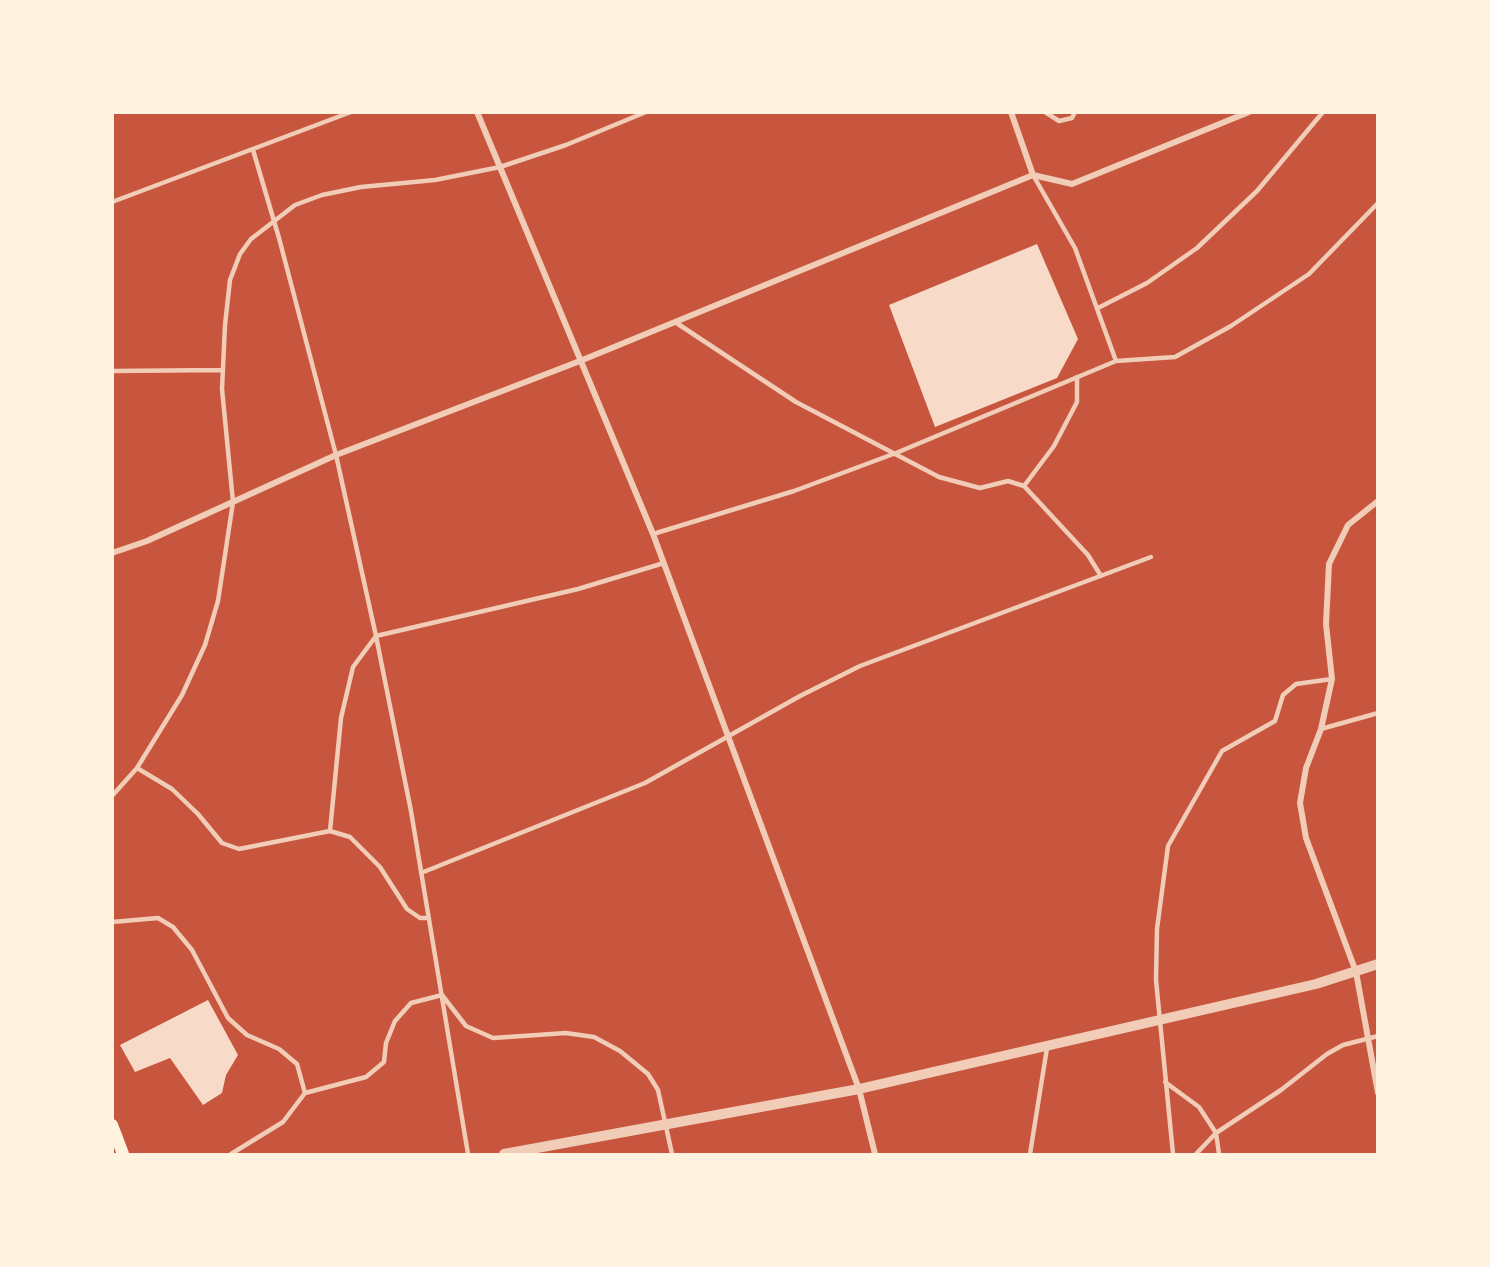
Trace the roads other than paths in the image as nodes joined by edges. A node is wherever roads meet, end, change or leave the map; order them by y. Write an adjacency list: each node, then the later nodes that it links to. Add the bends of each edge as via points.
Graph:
1 (351, 112): 9 (lane)
2 (477, 112): 10 (street)
3 (646, 112): 10 (lane)
4 (1011, 112): 11 (street)
5 (1045, 112): 6 (lane, via 1059,121 1072,118)
6 (1075, 112)
7 (1249, 112): 11 (street, via 1072,184)
8 (1323, 112): 15 (lane, via 1257,191 1197,248 1147,283)
9 (253, 150): 12 (lane); 14 (lane)
10 (500, 167): 14 (lane, via 322,195 296,205); 17 (street)
11 (1033, 175): 15 (lane, via 1075,248); 16 (street)
12 (112, 202)
13 (1377, 203): 18 (lane, via 1309,274 1231,326 1175,357)
14 (274, 221): 19 (lane, via 251,239 230,280); 23 (lane)
15 (1098, 308): 18 (lane)
16 (675, 322): 17 (street); 22 (lane, via 796,402)
17 (580, 361): 23 (street); 27 (street)
18 (1116, 361): 21 (lane)
19 (222, 370): 20 (lane); 26 (lane)
20 (112, 371)
21 (1077, 377): 22 (lane); 24 (lane, via 1077,402 1054,446)
22 (896, 453): 24 (lane, via 939,477 980,488 1008,481); 27 (lane, via 795,491)
23 (336, 454): 26 (street); 32 (lane)
24 (1024, 486): 31 (lane, via 1088,555)
25 (1377, 501): 33 (street, via 1348,525 1329,564 1326,624)
26 (232, 502): 28 (street); 37 (lane, via 218,601 205,645 182,695)
27 (653, 534): 30 (street)
28 (112, 553)
29 (1151, 557): 31 (lane)
30 (664, 563): 32 (lane, via 578,589); 36 (street)
31 (1101, 576): 36 (lane, via 860,666)
32 (376, 636): 39 (lane, via 353,667 341,718); 40 (lane)
33 (1332, 679): 35 (street); 46 (lane, via 1296,684 1283,695 1275,721 1222,751 1168,846 1157,929)
34 (1377, 713): 35 (lane)
35 (1321, 729): 44 (street, via 1306,768 1300,803 1306,838)
36 (728, 738): 40 (lane, via 645,783); 51 (street)
37 (136, 768): 38 (lane); 39 (lane, via 172,789 222,843 239,849)
38 (112, 796)
39 (330, 831): 41 (lane, via 350,837 380,867 407,909 420,918)
40 (421, 873): 41 (lane)
41 (429, 918): 45 (lane)
42 (112, 922): 52 (lane, via 158,918 173,927 192,950 228,1018 247,1035 279,1049 297,1064)
43 (1377, 964): 44 (street)
44 (1356, 972): 46 (street); 48 (street)
45 (442, 995): 52 (lane, via 411,1003 395,1021 384,1062 366,1077); 55 (lane, via 466,1026 493,1038 566,1033 594,1037 620,1051 648,1074 658,1090); 59 (lane)
46 (1159, 1022): 49 (street); 50 (lane)
47 (1377, 1036): 48 (lane)
48 (1369, 1039): 53 (street); 56 (lane, via 1343,1045 1327,1054)
49 (1047, 1048): 51 (street); 63 (lane)
50 (1165, 1082): 56 (lane, via 1199,1107); 64 (lane)
51 (859, 1089): 55 (street); 62 (street)
52 (305, 1093): 58 (lane, via 283,1122)
53 (1377, 1093)
54 (112, 1125): 57 (main road)
55 (665, 1125): 60 (street); 61 (lane)
56 (1216, 1133): 65 (lane); 66 (lane)
57 (123, 1155)
58 (231, 1155)
59 (468, 1155)
60 (504, 1155)
61 (672, 1155)
62 (875, 1155)
63 (1030, 1155)
64 (1173, 1155)
65 (1196, 1155)
66 (1219, 1155)

